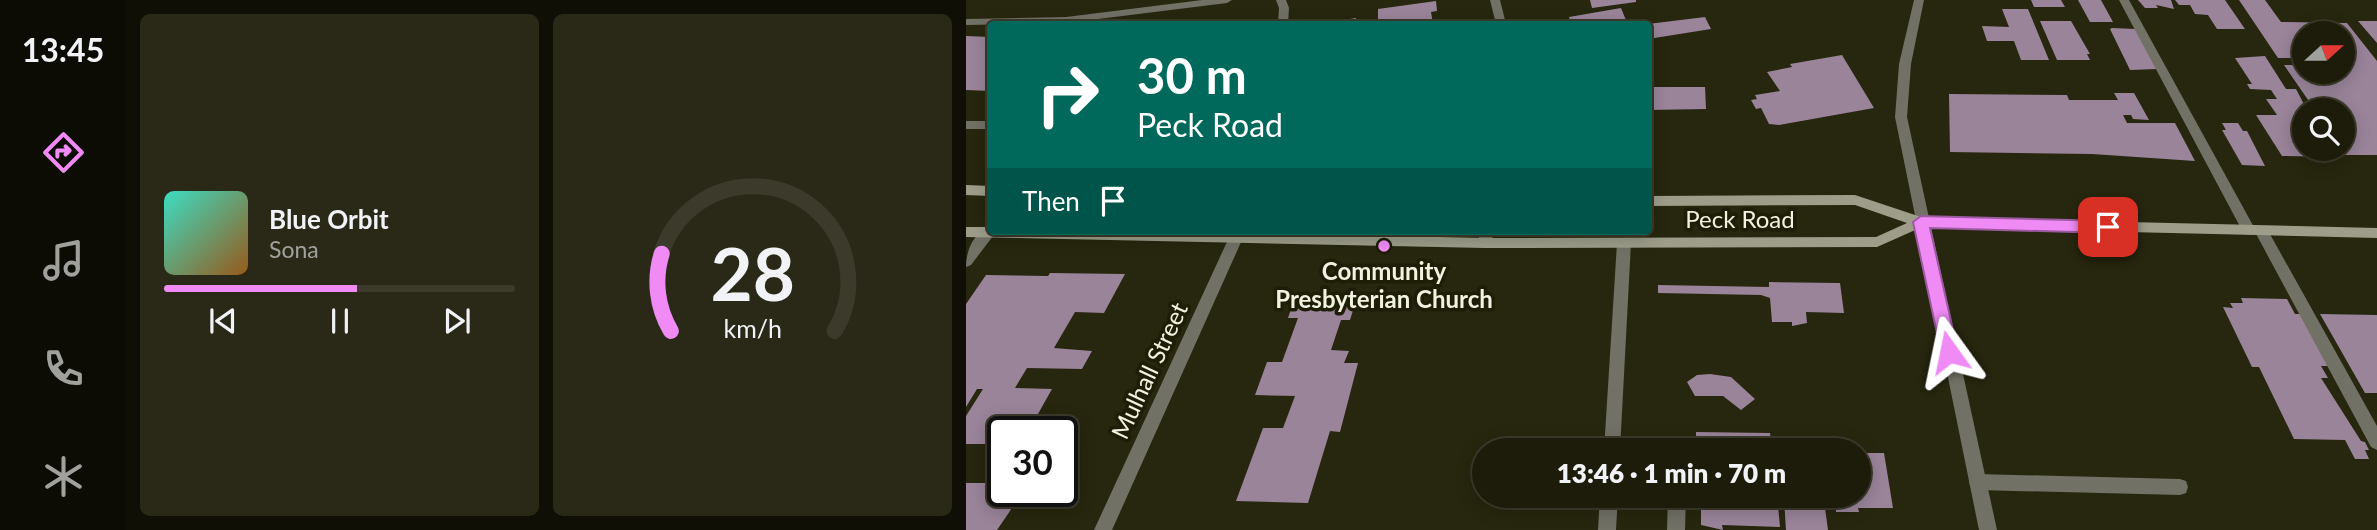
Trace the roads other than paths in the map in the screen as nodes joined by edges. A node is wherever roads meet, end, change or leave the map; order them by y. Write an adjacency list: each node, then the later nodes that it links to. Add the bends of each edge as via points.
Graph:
1 (1227, 0): 6 (street, via 1066,20)
2 (1281, 0): 7 (street)
3 (1495, 0): 8 (street)
4 (1919, 0): 16 (street, via 1905,64 1901,117)
5 (2124, 0): 17 (street)
6 (1016, 21)
7 (1283, 21)
8 (1500, 21)
9 (966, 22): 10 (street)
10 (987, 22)
11 (966, 125): 12 (street)
12 (987, 125)
13 (966, 190): 14 (main road)
14 (987, 191)
15 (1652, 201): 16 (main road, Peck Road, via 1855,200)
16 (1921, 222): 17 (main road, Peck Road); 25 (main road, Peck Road, via 1877,242); 29 (street)
17 (2255, 230): 21 (main road, Peck Road); 28 (street)
18 (966, 232): 19 (main road, Peck Road)
19 (987, 232)
20 (987, 233): 26 (street)
21 (2377, 233)
22 (1238, 235): 33 (street, Mulhall Street)
23 (1321, 235): 24 (main road, Peck Road)
24 (1486, 237): 25 (main road, Peck Road)
25 (1624, 243): 27 (street)
26 (966, 261)
27 (1613, 438)
28 (2377, 442)
29 (1977, 482): 30 (street); 36 (street)
30 (2180, 487)
31 (1608, 508): 34 (street)
32 (1677, 508): 35 (street)
33 (1103, 530)
34 (1607, 530)
35 (1676, 530)
36 (1987, 530)

